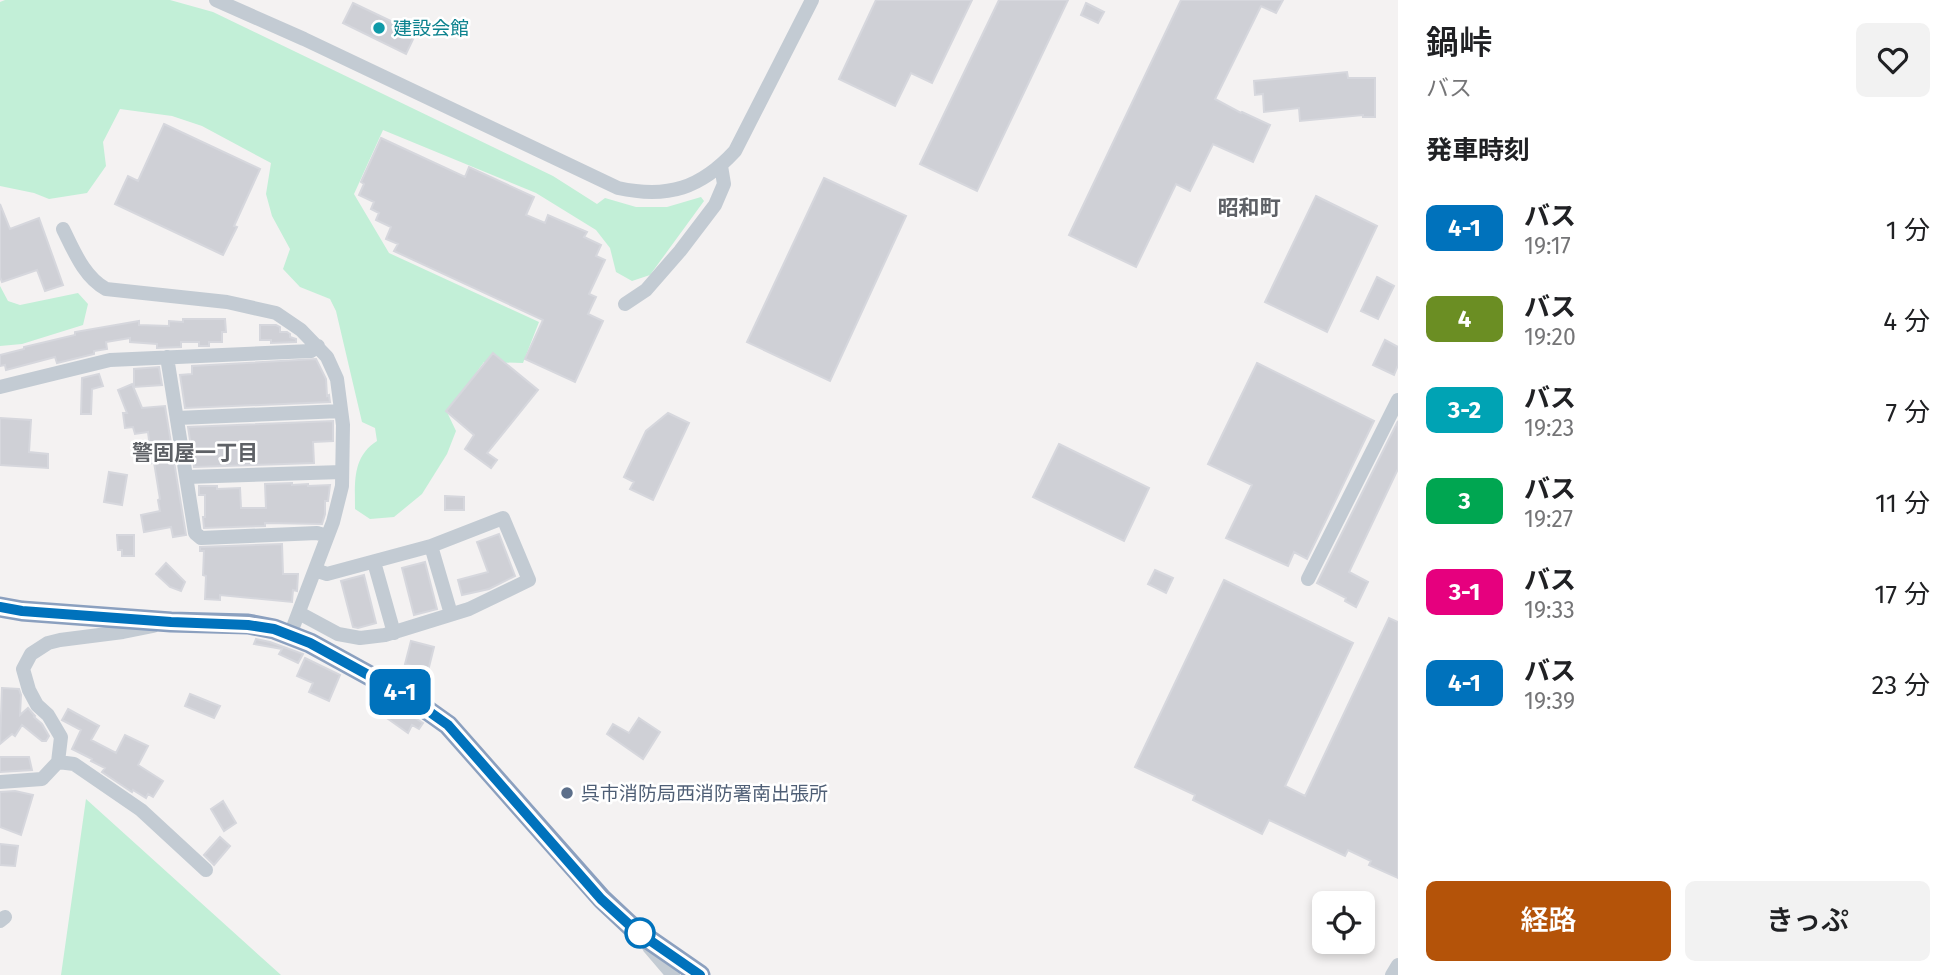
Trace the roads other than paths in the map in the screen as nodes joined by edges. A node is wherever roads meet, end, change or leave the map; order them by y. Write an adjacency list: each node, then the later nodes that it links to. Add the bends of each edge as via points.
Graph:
1 (216, 0): 3 (street, via 618,188 672,190 702,180)
2 (812, 0): 3 (street, via 735,150)
3 (721, 166): 5 (street, via 724,184 715,205 646,290)
4 (63, 229): 6 (street, via 94,282 106,289 227,302 276,313)
5 (625, 304)
6 (318, 346): 7 (street, via 311,351); 10 (street, via 337,379)
7 (167, 357): 8 (street, via 110,360); 11 (street)
8 (1, 385)
9 (1398, 400): 18 (street)
10 (341, 411): 11 (street); 12 (street)
11 (177, 418): 13 (street)
12 (342, 472): 13 (street); 14 (street)
13 (186, 477): 14 (street, via 195,533 201,538)
14 (327, 536): 17 (street)
15 (431, 547): 16 (street); 21 (street); 21 (street, via 503,518 529,580)
16 (374, 562): 17 (street, via 327,575); 23 (street)
17 (315, 570): 20 (street)
18 (1308, 579)
19 (0, 607): 22 (highway)
20 (299, 612): 23 (street, via 338,634 360,638); 24 (street)
21 (452, 614): 23 (street)
22 (171, 622): 24 (highway, via 248,625); 25 (street, via 60,640 31,654 23,669 37,705 61,737)
23 (394, 633)
24 (290, 635): 28 (highway, via 410,698 448,725 601,899)
25 (58, 762): 26 (street, via 42,779); 27 (street, via 74,764 141,810)
26 (0, 782)
27 (206, 870)
28 (635, 930): 30 (street); 31 (highway)
29 (1398, 965): 32 (street)
30 (673, 975)
31 (700, 975)
32 (1392, 975)

